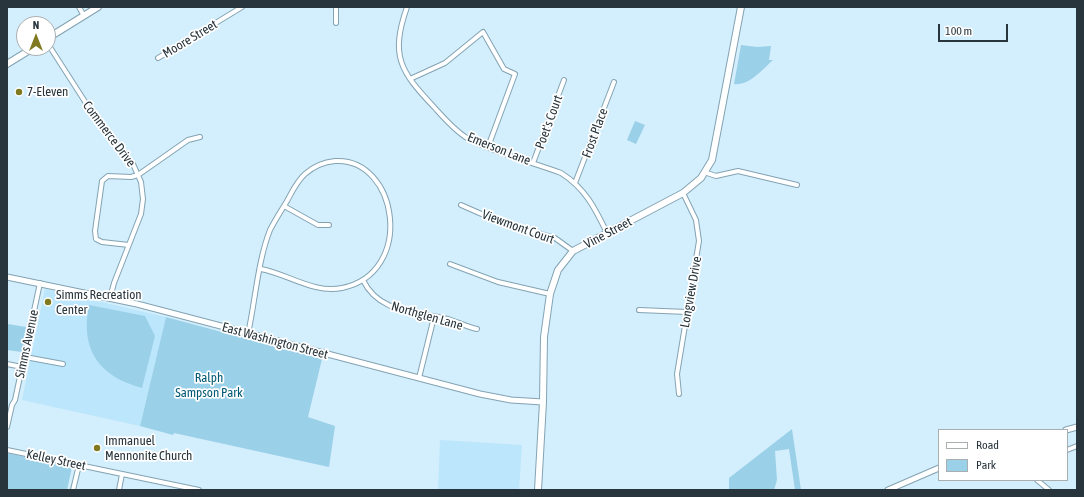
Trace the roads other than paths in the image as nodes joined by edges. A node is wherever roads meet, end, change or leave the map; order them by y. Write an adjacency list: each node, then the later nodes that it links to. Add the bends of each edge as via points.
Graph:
1 (79, 7): 7 (street)
2 (98, 7): 7 (main road)
3 (242, 7): 12 (street, Moore Street)
4 (336, 7): 8 (street)
5 (407, 7): 14 (street, Emerson Lane, via 398,48 402,66)
6 (741, 7): 20 (main road, Vine Street, via 712,160)
7 (84, 16): 9 (main road)
8 (336, 23)
9 (56, 33)
10 (20, 56): 13 (main road)
11 (56, 56): 21 (street, Commerce Drive, via 100,125 127,156)
12 (158, 58)
13 (7, 64)
14 (410, 79): 18 (street, Emerson Lane, via 458,131); 18 (street, via 445,63 482,32 504,70 515,74)
15 (564, 80): 19 (street, Poet's Court)
16 (614, 82): 22 (street, Frost Place)
17 (200, 137): 21 (street, via 188,140)
18 (488, 147): 19 (street, Emerson Lane)
19 (533, 163): 22 (street, Emerson Lane)
20 (704, 172): 23 (street, via 716,176 738,171); 24 (main road, Vine Street)
21 (138, 175): 29 (street, Commerce Drive, via 143,206); 29 (street, via 108,176 102,181 95,231 96,239 102,242)
22 (576, 183): 28 (street, Emerson Lane, via 588,196)
23 (797, 185)
24 (684, 193): 28 (main road, Vine Street); 39 (street, Longview Drive, via 695,217 699,238)
25 (461, 205): 30 (street, Viewmont Court, via 502,222 555,238)
26 (284, 206): 27 (street, via 318,225); 32 (street, via 269,233); 34 (street, via 303,176 322,163 349,162 372,175 383,193 390,221 390,234 383,259)
27 (329, 225)
28 (607, 233): 30 (main road, Vine Street)
29 (129, 245): 37 (street, Commerce Drive)
30 (573, 251): 36 (main road, Vine Street, via 558,270)
31 (450, 264): 36 (street, via 498,282)
32 (261, 269): 34 (street, via 323,288 343,288); 42 (street)
33 (7, 276): 35 (street, East Washington Street)
34 (363, 280): 40 (street, Northglen Lane, via 374,295 390,306)
35 (40, 283): 37 (street, East Washington Street); 43 (street, Simms Avenue)
36 (550, 294): 49 (main road, Vine Street, via 544,337)
37 (110, 298): 42 (street, East Washington Street)
38 (639, 310): 39 (street)
39 (687, 312): 48 (street, Longview Drive, via 676,374)
40 (434, 317): 41 (street, Northglen Lane); 47 (street)
41 (477, 330)
42 (248, 334): 47 (street, East Washington Street)
43 (25, 357): 45 (street); 46 (street, Simms Avenue)
44 (7, 364): 46 (street)
45 (64, 364)
46 (22, 367): 50 (street, Simms Avenue)
47 (419, 378): 49 (street, East Washington Street, via 488,396)
48 (680, 394)
49 (543, 402): 59 (main road, Vine Street)
50 (7, 427)
51 (7, 450): 52 (street, Kelley Street)
52 (79, 465): 54 (street, Kelley Street); 56 (street)
53 (938, 468): 60 (street)
54 (122, 474): 57 (street); 58 (street, Kelley Street)
55 (1038, 481): 61 (street)
56 (73, 490)
57 (119, 490)
58 (199, 490)
59 (538, 490)
60 (888, 490)
61 (1049, 490)

